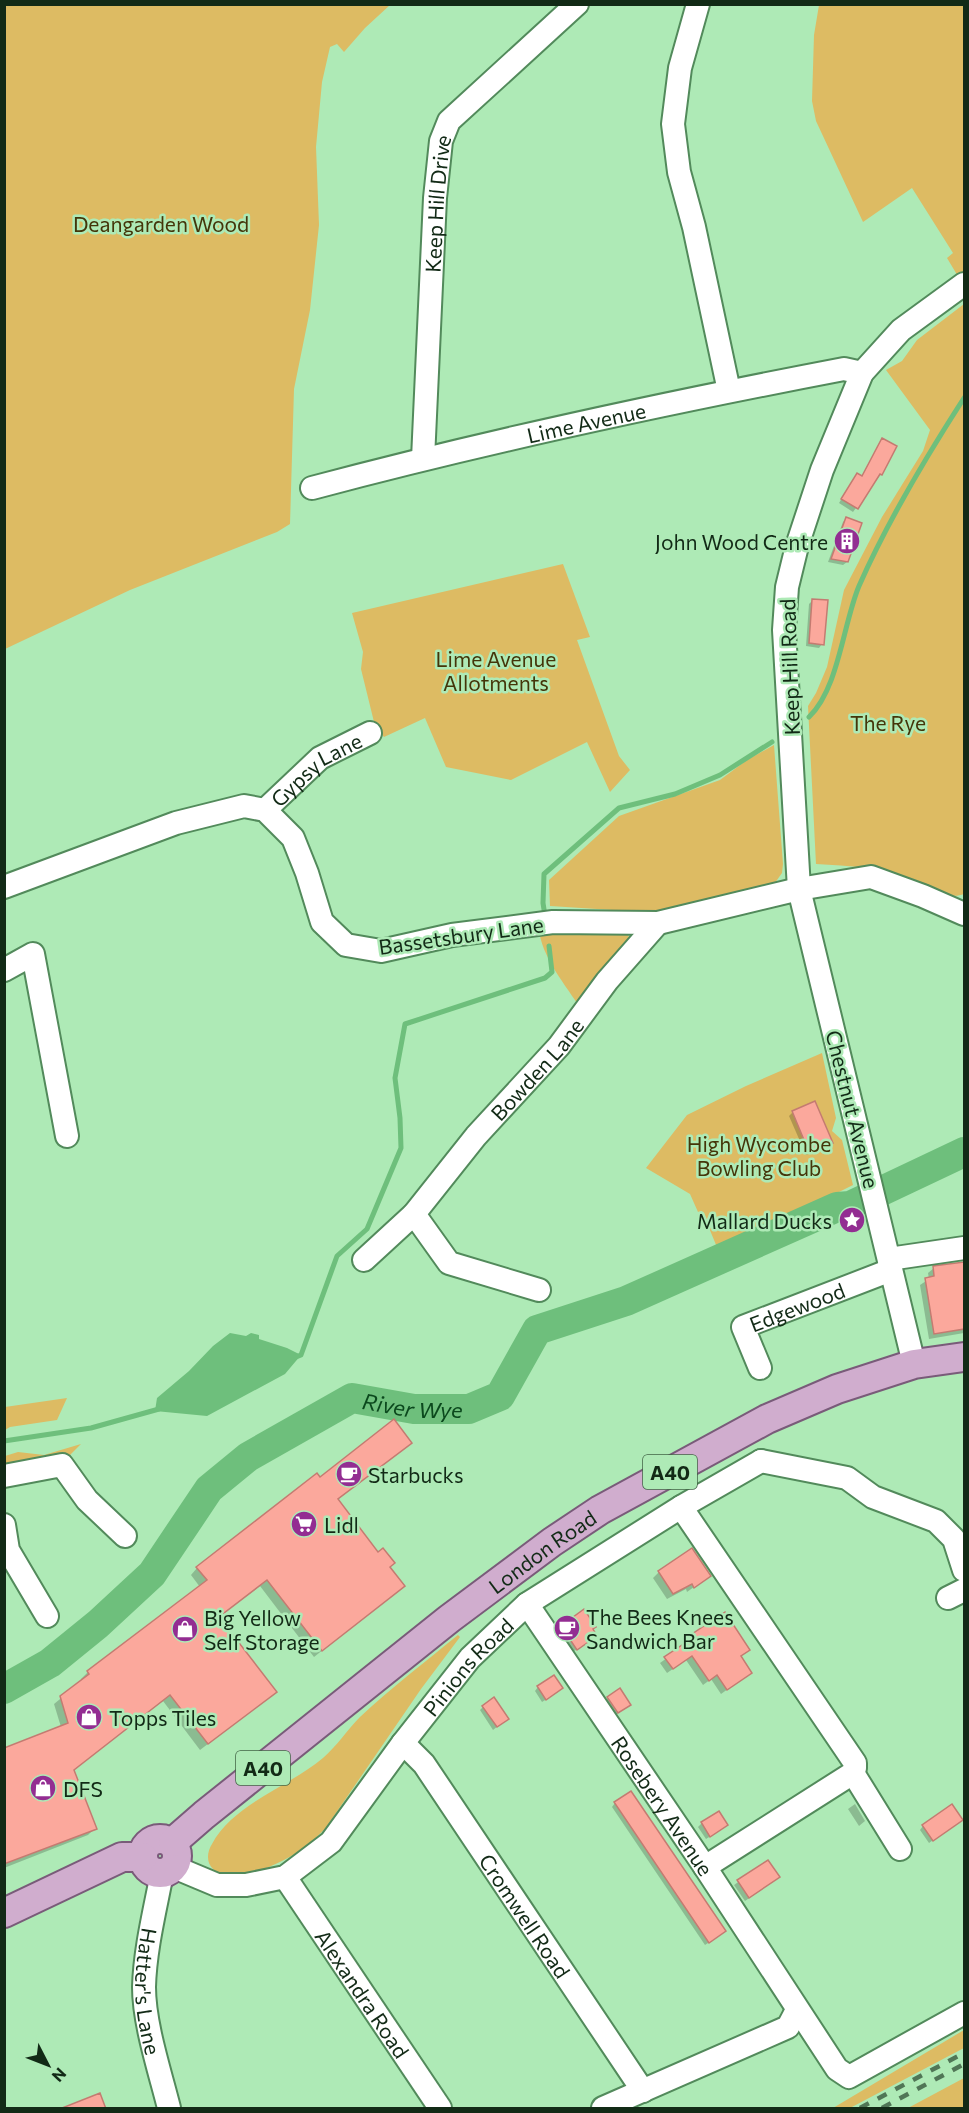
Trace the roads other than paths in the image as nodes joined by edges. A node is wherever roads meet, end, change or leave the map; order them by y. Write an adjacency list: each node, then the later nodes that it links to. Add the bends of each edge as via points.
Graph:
1 (577, 4): 6 (street, Keep Hill Drive, via 449,121 441,141)
2 (698, 4): 5 (street, via 680,68 674,124 679,172)
3 (964, 284): 4 (street, Keep Hill Road, via 900,330)
4 (862, 373): 5 (street, Lime Avenue, via 844,369); 11 (street, Keep Hill Road, via 822,470 787,587 784,630)
5 (729, 391): 6 (street, Lime Avenue)
6 (423, 459): 7 (street, Lime Avenue)
7 (312, 488)
8 (370, 733): 9 (street, Gypsy Lane, via 320,758)
9 (265, 810): 10 (street, via 244,806 176,823); 13 (street, Bassetsbury Lane, via 293,838 322,922 346,945 381,951 452,935 553,922)
10 (4, 887)
11 (800, 889): 12 (street, Bassetsbury Lane, via 871,877); 13 (street, Bassetsbury Lane); 19 (street, Chestnut Avenue)
12 (964, 914)
13 (658, 923): 16 (street, Bowden Lane, via 607,981 559,1046 476,1136)
14 (4, 970): 15 (street, via 33,954)
15 (67, 1136)
16 (414, 1214): 18 (street, Bowden Lane); 20 (street, via 449,1263)
17 (964, 1248): 19 (street)
18 (364, 1260)
19 (890, 1264): 22 (street, Chestnut Avenue); 23 (street, Edgewood, via 743,1327)
20 (539, 1290)
21 (964, 1357): 22 (main road, London Road / A40)
22 (914, 1364): 24 (main road, London Road / A40, via 837,1389)
23 (759, 1368)
24 (750, 1428): 25 (street); 36 (main road, London Road / A40, via 600,1510 552,1542 212,1808)
25 (761, 1461): 27 (street, Pinions Road); 30 (street, via 847,1478 873,1497 936,1521 954,1539)
26 (4, 1476): 29 (street, via 62,1465 87,1500)
27 (681, 1507): 31 (street, Pinions Road); 34 (street, via 855,1763)
28 (4, 1525): 32 (street, via 8,1550)
29 (125, 1536)
30 (964, 1570)
31 (526, 1604): 33 (street, Pinions Road, via 470,1658); 37 (street, Rosebery Avenue)
32 (47, 1616)
33 (403, 1743): 38 (street, Pinions Road, via 331,1842); 42 (street, Cromwell Road, via 424,1764)
34 (853, 1773): 35 (street); 37 (street)
35 (900, 1849)
36 (163, 1860): 38 (street, Pinions Road, via 217,1884 246,1885); 39 (main road, via 122,1857); 43 (street, Hatter's Lane, via 144,1988)
37 (705, 1867): 40 (street, Rosebery Avenue)
38 (285, 1877): 44 (street, Alexandra Road)
39 (10, 1906)
40 (797, 2010): 41 (street, Rosebery Avenue, via 837,2069 849,2077 935,2019); 42 (street, via 788,2027)
41 (964, 2013)
42 (643, 2091): 45 (street)
43 (169, 2109)
44 (440, 2109)
45 (603, 2109)

